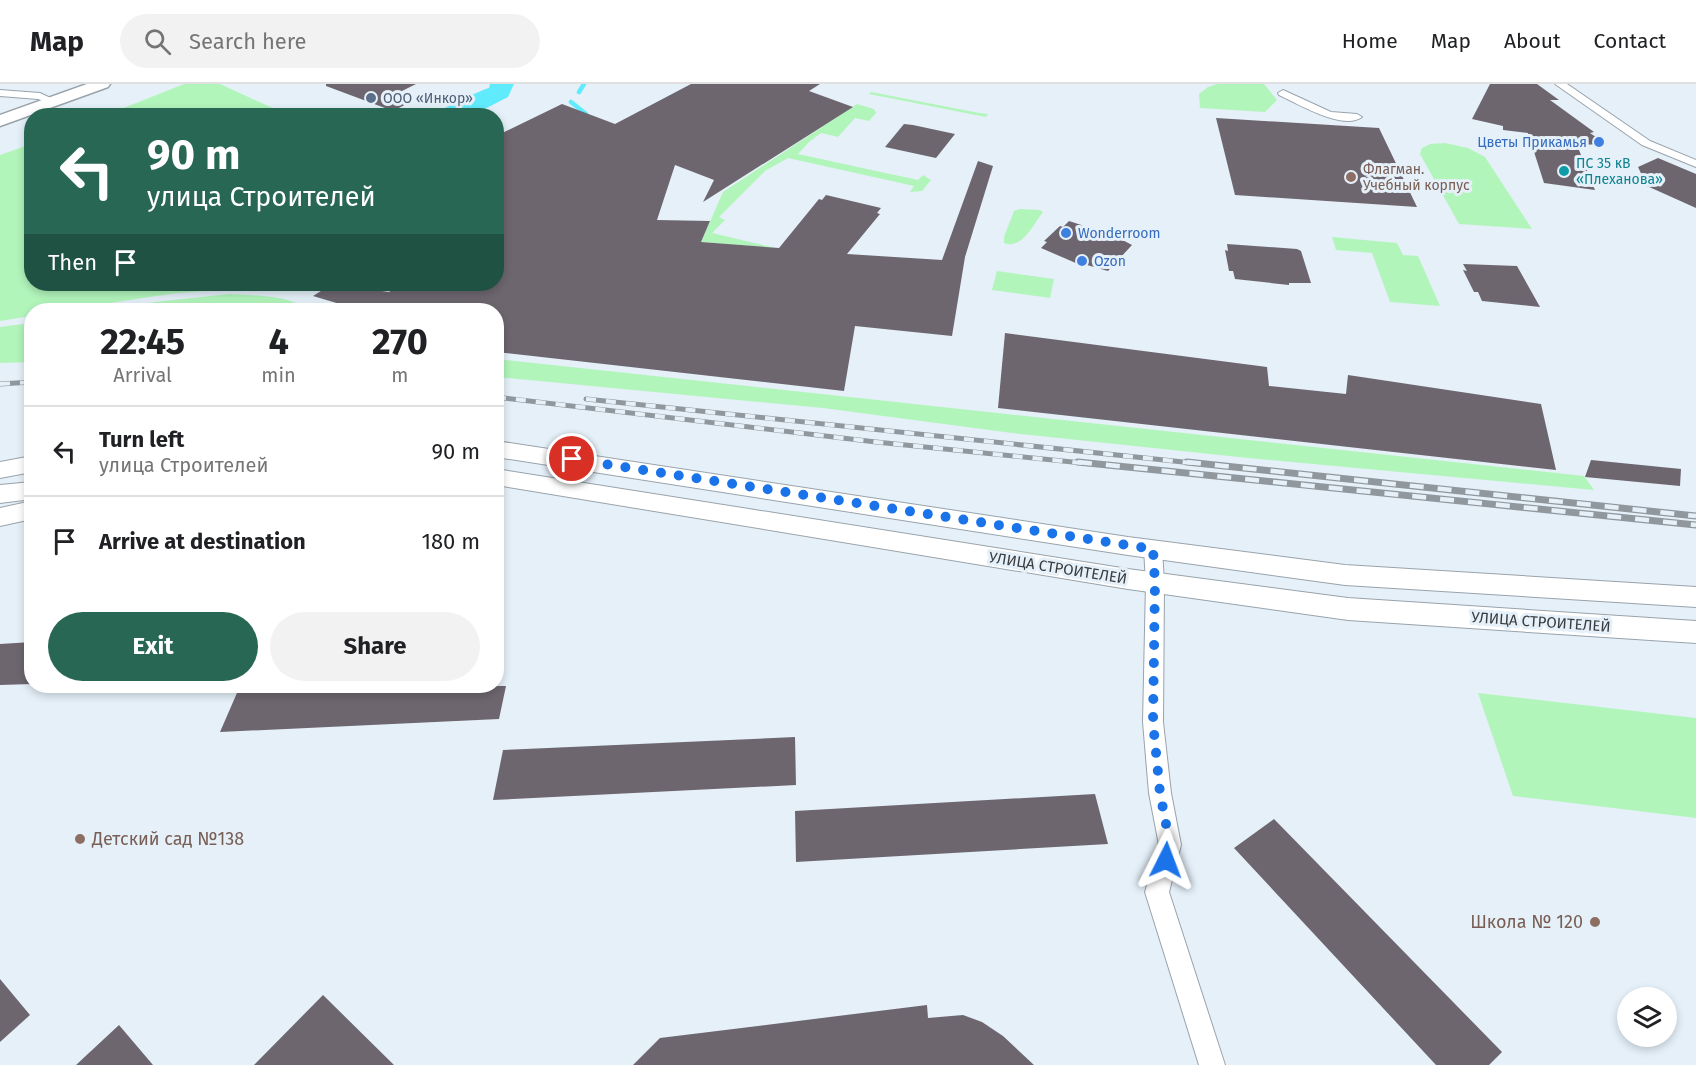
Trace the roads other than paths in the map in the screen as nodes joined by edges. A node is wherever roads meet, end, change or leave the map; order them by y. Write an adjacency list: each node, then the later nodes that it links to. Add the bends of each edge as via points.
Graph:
1 (102, 84): 5 (main road)
2 (1560, 84): 10 (street, via 1646,143)
3 (0, 93): 5 (street, via 40,96)
4 (1283, 93): 8 (street, via 1329,115)
5 (54, 102): 6 (main road)
6 (37, 108)
7 (24, 113): 9 (main road)
8 (1357, 117)
9 (0, 121)
10 (1696, 164)
11 (504, 450): 23 (main road)
12 (24, 452): 13 (main road)
13 (0, 457)
14 (24, 466): 15 (main road)
15 (0, 470)
16 (504, 478): 20 (main road, УЛИЦА СТРОИТЕЛЕЙ)
17 (24, 491): 19 (main road)
18 (504, 492): 20 (main road, via 542,496)
19 (0, 494)
20 (609, 494): 24 (main road, УЛИЦА СТРОИТЕЛЕЙ)
21 (24, 512): 22 (main road)
22 (0, 518)
23 (1153, 549): 24 (street); 25 (main road, via 1345,574)
24 (1155, 583): 26 (main road, УЛИЦА СТРОИТЕЛЕЙ, via 1347,609); 27 (street, via 1153,722 1170,845 1157,892)
25 (1696, 597)
26 (1696, 632)
27 (1212, 1065)

